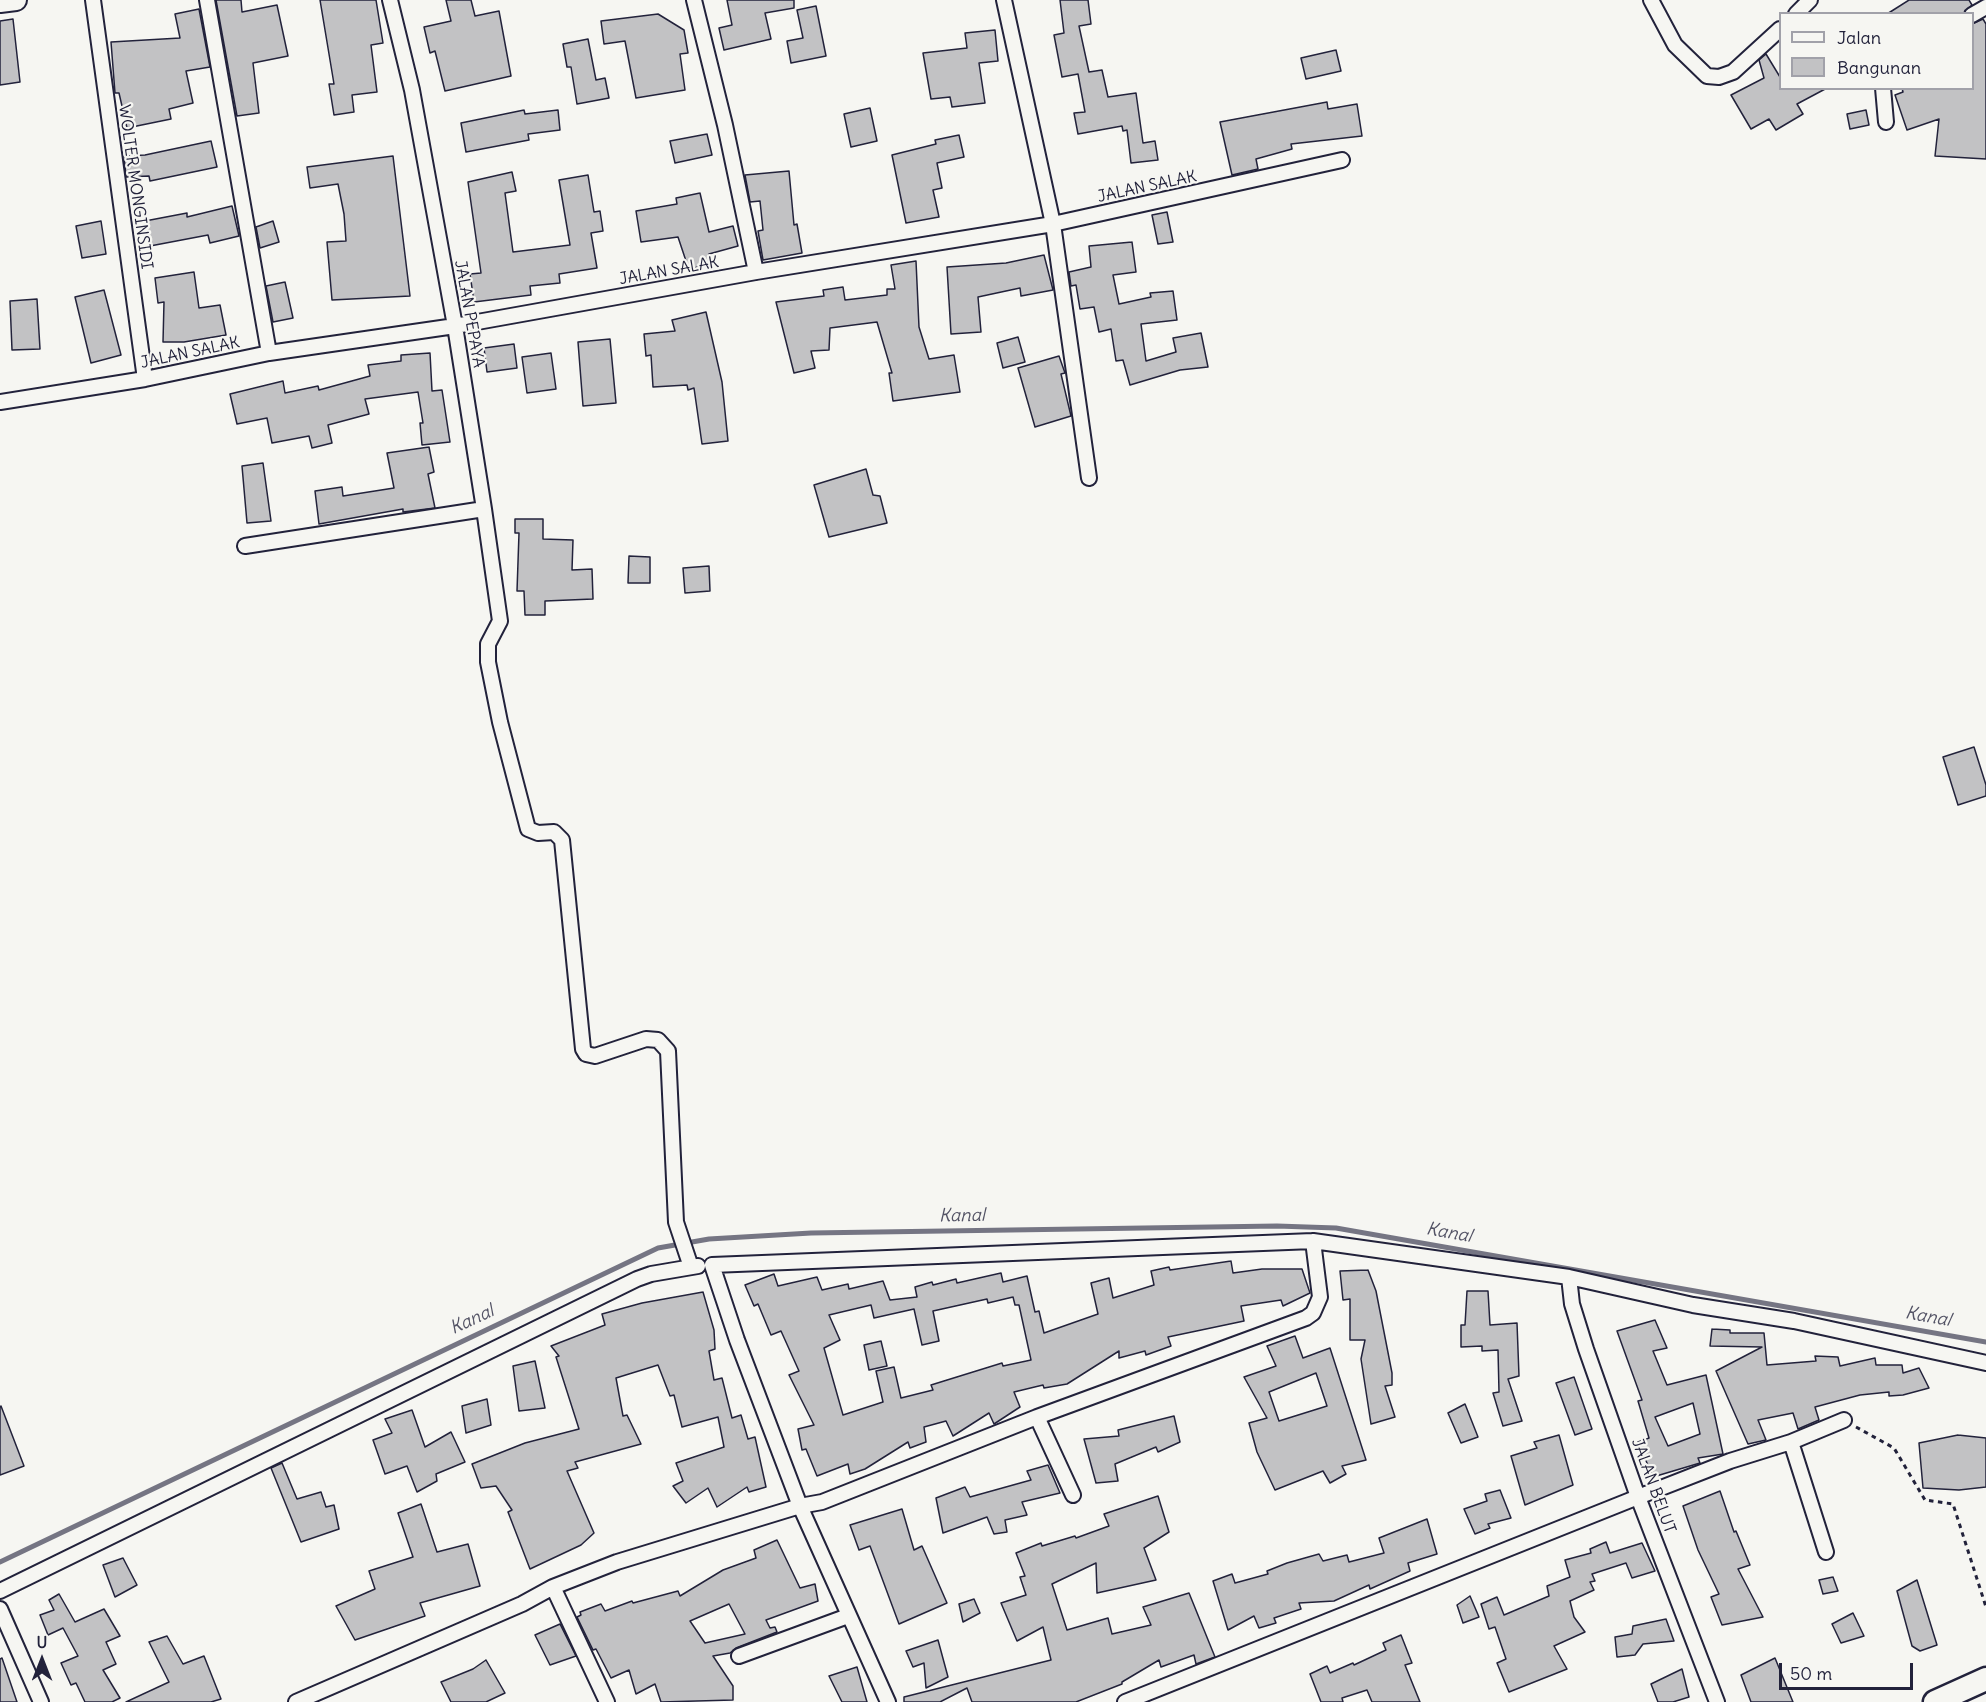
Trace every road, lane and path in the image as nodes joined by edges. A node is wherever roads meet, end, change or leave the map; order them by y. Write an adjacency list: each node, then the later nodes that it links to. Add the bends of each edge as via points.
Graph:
1 (16, 0): 9 (main road)
2 (93, 0): 19 (street, WOLTER MONGINSIDI)
3 (207, 0): 18 (street)
4 (390, 0): 17 (street, JALAN PEPAYA, via 412,90)
5 (694, 0): 16 (street)
6 (1004, 0): 15 (street)
7 (1651, 0): 11 (street, via 1674,45 1707,76 1733,72)
8 (1810, 0): 10 (street)
9 (0, 2)
10 (1798, 12)
11 (1779, 30)
12 (1883, 90): 13 (street)
13 (1886, 122)
14 (1342, 160): 15 (street, JALAN SALAK)
15 (1053, 224): 16 (street, JALAN SALAK); 21 (street)
16 (756, 272): 17 (street, JALAN SALAK)
17 (455, 326): 18 (street, JALAN SALAK); 22 (street, JALAN PEPAYA)
18 (269, 353): 19 (street, JALAN SALAK)
19 (146, 379): 20 (street, JALAN SALAK)
20 (0, 402)
21 (1089, 478)
22 (484, 509): 23 (street); 25 (street, JALAN PEPAYA, via 500,621 488,644 488,662 526,824 530,831 554,832 562,840 583,1049 595,1056 646,1039 658,1040 668,1051 676,1222)
23 (244, 546)
24 (1313, 1241): 26 (street); 27 (street); 29 (street, via 1320,1297 1313,1313 1306,1318)
25 (690, 1264): 26 (street); 37 (street, via 637,1279)
26 (712, 1265): 34 (street)
27 (1569, 1277): 28 (street); 33 (street, JALAN BELUT, via 1575,1316)
28 (1986, 1363)
29 (1037, 1417): 32 (street); 34 (street, via 822,1502)
30 (1844, 1420): 31 (street); 38 (path, via 1894,1448 1925,1500 1953,1504)
31 (1791, 1442): 33 (street); 35 (street)
32 (1073, 1495)
33 (1638, 1497): 48 (street); 49 (street, JALAN BELUT)
34 (800, 1506): 36 (street, via 617,1562); 40 (street)
35 (1826, 1552)
36 (553, 1587): 43 (street); 46 (street)
37 (0, 1591)
38 (1986, 1607)
39 (0, 1609): 44 (street)
40 (848, 1616): 41 (street); 47 (street)
41 (739, 1656)
42 (1986, 1680): 50 (highway)
43 (313, 1699): 45 (street)
44 (41, 1702)
45 (296, 1702)
46 (607, 1702)
47 (888, 1702)
48 (1125, 1702)
49 (1717, 1702)
50 (1935, 1702)

